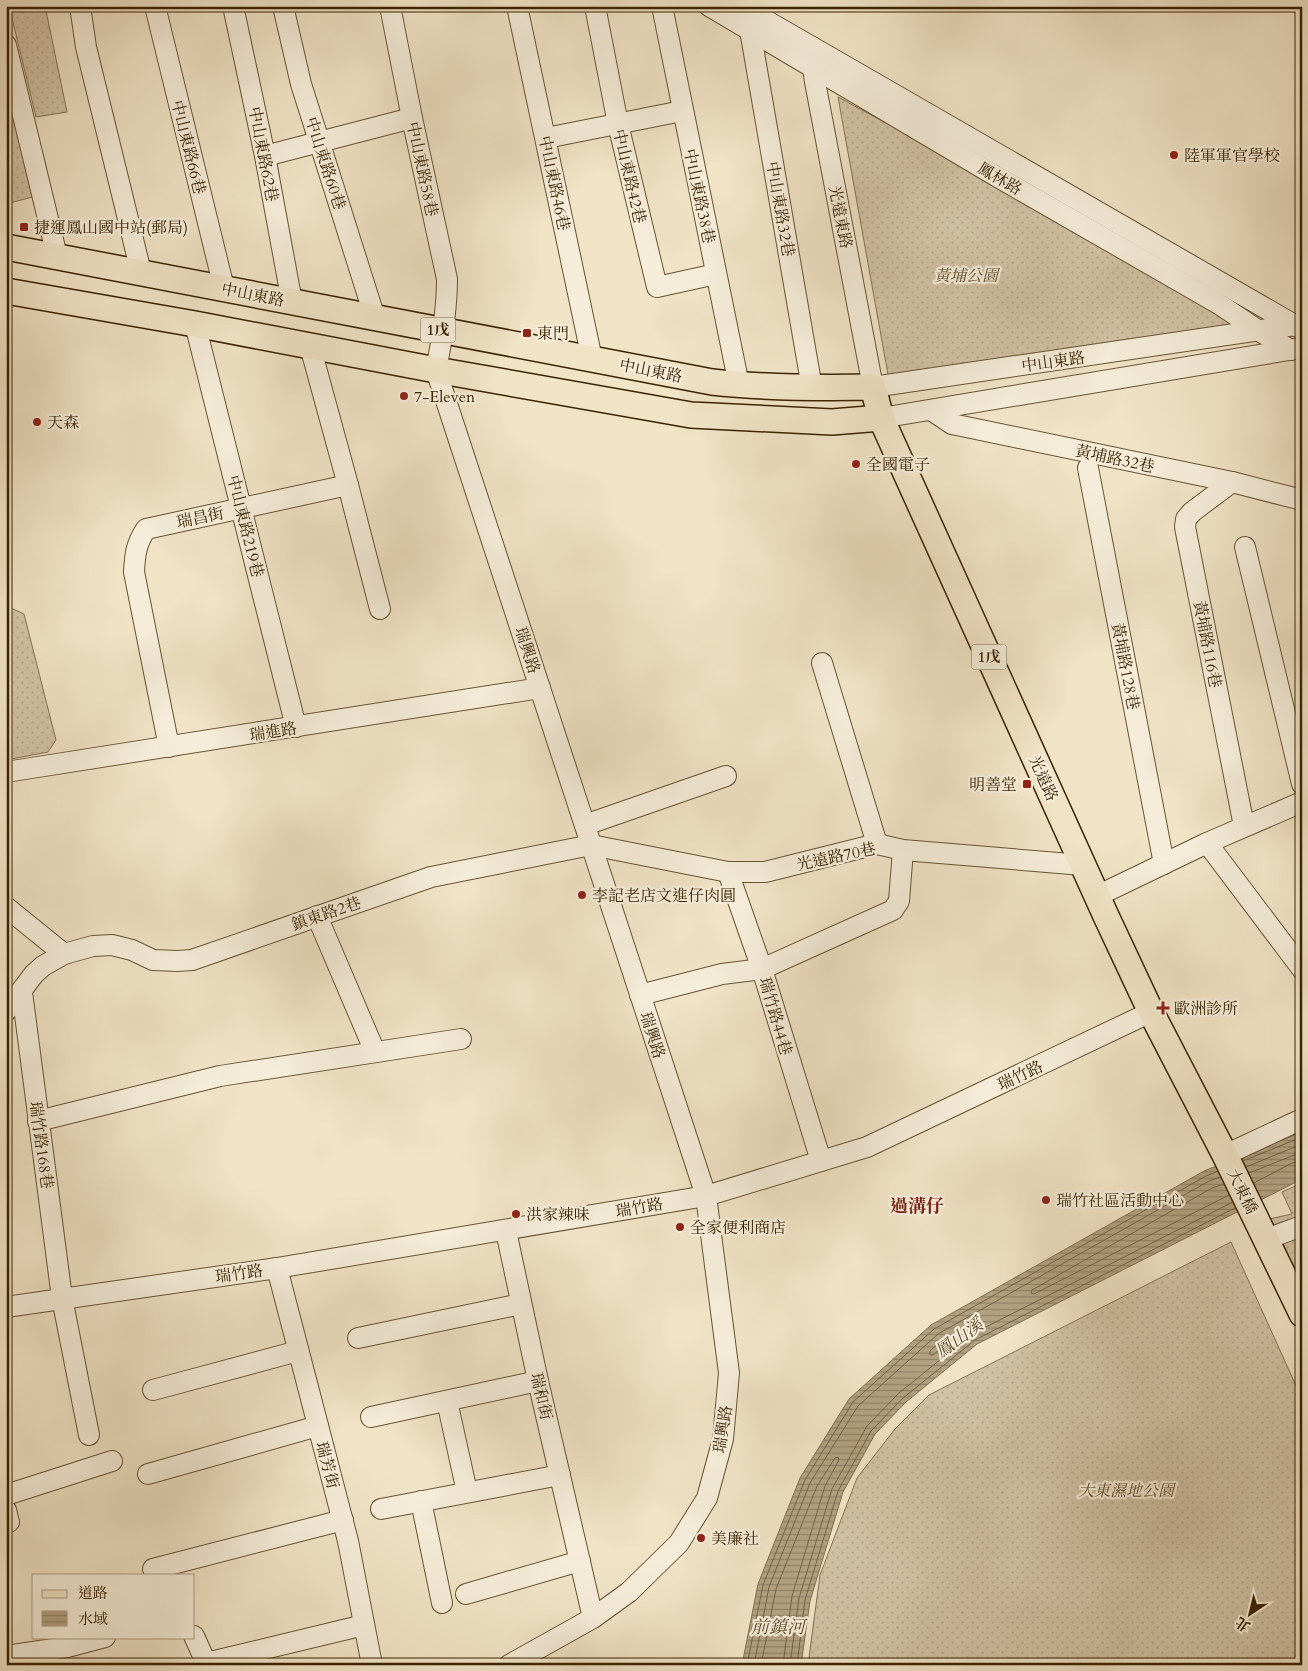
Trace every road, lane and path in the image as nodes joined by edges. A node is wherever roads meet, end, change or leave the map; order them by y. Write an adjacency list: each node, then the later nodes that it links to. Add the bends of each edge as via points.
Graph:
1 (80, 6): 23 (street, via 86,47)
2 (155, 6): 25 (street, 中山東路66巷)
3 (233, 6): 20 (street, 中山東路62巷)
4 (283, 6): 19 (street, 中山東路60巷)
5 (390, 6): 16 (street, 中山東路58巷)
6 (517, 6): 18 (street, 中山東路46巷)
7 (595, 6): 17 (street, 中山東路42巷)
8 (662, 6): 15 (street, 中山東路38巷)
9 (709, 6): 11 (street, 鳳林路)
10 (741, 6): 13 (street, 鳳林路)
11 (750, 30): 14 (street, 鳳林路); 39 (street, 中山東路32巷)
12 (6, 45): 22 (street)
13 (812, 47): 14 (street, 光遠東路); 30 (street, 鳳林路)
14 (813, 68): 31 (street, 鳳林路, via 1219,304); 38 (street, 光遠東路)
15 (682, 111): 17 (street); 24 (street, 中山東路38巷)
16 (412, 118): 19 (street); 32 (street, 中山東路58巷, via 447,279)
17 (618, 124): 18 (street); 24 (street, 中山東路42巷, via 657,287)
18 (546, 138): 35 (street, 中山東路46巷)
19 (320, 142): 20 (street); 28 (street, 中山東路60巷)
20 (265, 156): 27 (street, 中山東路62巷)
21 (6, 247): 22 (main road, 中山東路 / 1戊)
22 (57, 256): 23 (main road, 中山東路 / 1戊)
23 (141, 272): 25 (main road, 中山東路 / 1戊)
24 (716, 274): 37 (street, 中山東路38巷)
25 (224, 288): 27 (main road, 中山東路 / 1戊)
26 (6, 291): 29 (main road, 中山東路 / 1戊)
27 (292, 302): 28 (main road, 中山東路 / 1戊)
28 (375, 318): 32 (main road, 中山東路 / 1戊)
29 (195, 324): 33 (main road, 中山東路 / 1戊); 46 (street, 中山東路219巷)
30 (1299, 326): 31 (street, 中山東路)
31 (1259, 331): 34 (street, 鳳林路); 38 (street, 中山東路)
32 (444, 332): 35 (main road, 中山東路 / 1戊); 36 (street, 瑞興路)
33 (310, 346): 36 (main road, 中山東路 / 1戊); 44 (street)
34 (1296, 349): 40 (street, 中山東路)
35 (592, 359): 37 (main road, 中山東路 / 1戊)
36 (436, 370): 41 (main road, 中山東路 / 1戊, via 691,415 832,422); 50 (street, 瑞興路)
37 (738, 385): 39 (main road, 中山東路 / 1戊)
38 (873, 387): 39 (main road, 中山東路 / 1戊); 41 (main road, 光遠路 / 1戊)
39 (812, 388)
40 (931, 410): 41 (street, 中山東路); 43 (street, 黃埔路32巷, via 952,424)
41 (881, 418): 64 (main road, 光遠路 / 1戊)
42 (1088, 468): 63 (street, 黃埔路128巷)
43 (1232, 482): 45 (street, 黃埔路32巷); 58 (street, 黃埔路116巷, via 1192,512 1185,527)
44 (348, 485): 46 (street, 瑞昌街); 48 (street)
45 (1302, 500)
46 (241, 508): 51 (street, 中山東路219巷); 52 (street, 瑞昌街, via 146,529 139,539 134,572)
47 (1245, 547): 55 (street)
48 (380, 609)
49 (822, 663): 60 (street)
50 (540, 688): 51 (street, 瑞進路); 57 (street, 瑞興路)
51 (296, 727): 52 (street, 瑞進路)
52 (169, 747): 53 (street, 瑞進路)
53 (6, 772)
54 (726, 776): 57 (street)
55 (1302, 784)
56 (1302, 802): 58 (street)
57 (585, 825): 61 (street, 瑞興路)
58 (1244, 826): 59 (street)
59 (1208, 843): 63 (street); 71 (street)
60 (877, 844): 62 (street, 光遠路70巷); 65 (street, 光遠路70巷, via 765,872)
61 (591, 845): 65 (street, 光遠路70巷); 68 (street, 鎮東路2巷, via 431,877); 73 (street, 瑞興路)
62 (903, 850): 64 (street, 光遠路70巷); 70 (street, via 899,901 893,910)
63 (1164, 864): 66 (street)
64 (1083, 865): 66 (main road, 光遠路 / 1戊)
65 (728, 872): 70 (street, 瑞竹路44巷)
66 (1097, 896): 75 (main road, 光遠路 / 1戊)
67 (6, 907): 69 (street)
68 (317, 916): 69 (street, 鎮東路2巷, via 192,960 153,960 112,945 93,946); 77 (street)
69 (64, 954): 72 (street, 鎮東路2巷, via 34,974)
70 (762, 969): 73 (street, via 722,974); 81 (street, 瑞竹路44巷)
71 (1302, 969)
72 (22, 992): 74 (street, 鎮東路2巷); 79 (street, 瑞竹路168巷)
73 (640, 995): 82 (street, 瑞興路)
74 (6, 1011)
75 (1151, 1012): 80 (main road, 光遠路 / 1戊); 81 (street, 瑞竹路, via 867,1147)
76 (461, 1038): 77 (street)
77 (374, 1052): 79 (street, via 220,1076)
78 (1302, 1119): 80 (street)
79 (38, 1121): 87 (street, 瑞竹路168巷)
80 (1227, 1158): 84 (main road, 大東橋 / 1戊)
81 (821, 1161): 82 (street, 瑞竹路)
82 (706, 1196): 85 (street, 瑞竹路); 113 (street, 瑞興路, via 729,1373 723,1439 707,1498 679,1543 629,1592)
83 (1302, 1226): 84 (street)
84 (1262, 1229): 90 (main road, 1戊)
85 (506, 1230): 86 (street, 瑞竹路); 88 (street, 瑞和街)
86 (276, 1268): 87 (street, 瑞竹路); 92 (street, 瑞芳街)
87 (62, 1298): 89 (street, 瑞竹路); 98 (street, 瑞竹路168巷)
88 (521, 1304): 91 (street); 93 (street, 瑞和街)
89 (6, 1306)
90 (1302, 1314)
91 (358, 1338)
92 (298, 1351): 94 (street); 97 (street, 瑞芳街)
93 (538, 1381): 95 (street); 101 (street, 瑞和街)
94 (153, 1390)
95 (447, 1401): 96 (street); 102 (street)
96 (371, 1417)
97 (318, 1426): 100 (street); 107 (street, 瑞芳街)
98 (88, 1434)
99 (112, 1461): 103 (street)
100 (148, 1474)
101 (560, 1475): 102 (street); 109 (street, 瑞和街)
102 (467, 1492): 104 (street)
103 (6, 1495)
104 (421, 1501): 105 (street); 112 (street)
105 (381, 1509)
106 (6, 1510): 108 (street, via 9,1522)
107 (342, 1520): 110 (street); 114 (street, 瑞芳街)
108 (6, 1523)
109 (580, 1561): 111 (street); 113 (street, 瑞和街)
110 (153, 1569)
111 (466, 1594)
112 (442, 1603)
113 (593, 1618): 120 (street, 瑞興路)
114 (364, 1625): 118 (street); 119 (street, 瑞芳街)
115 (101, 1638): 117 (street)
116 (195, 1638): 118 (street)
117 (6, 1656)
118 (206, 1664)
119 (372, 1665)
120 (509, 1665)

